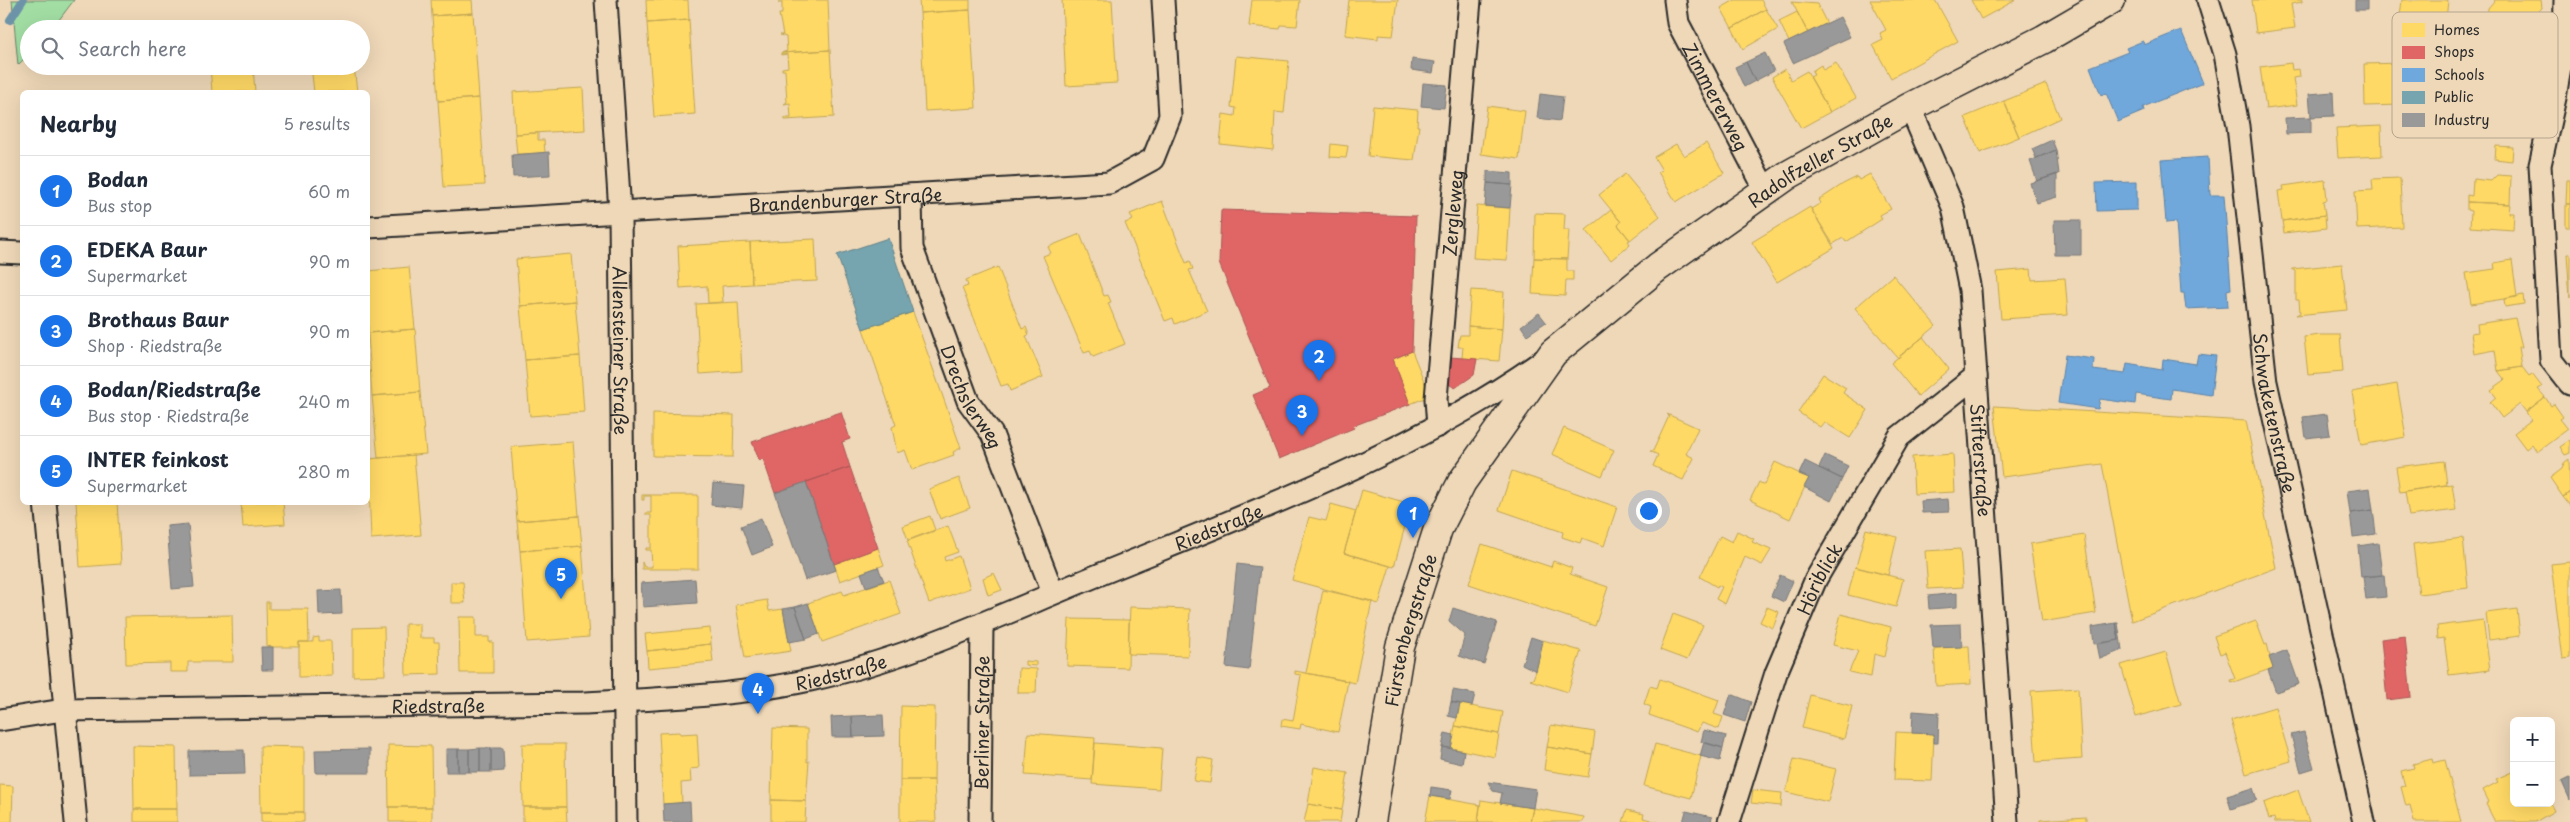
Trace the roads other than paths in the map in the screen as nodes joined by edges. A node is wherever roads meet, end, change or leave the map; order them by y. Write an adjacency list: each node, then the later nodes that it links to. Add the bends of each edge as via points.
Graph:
1 (606, 0): 14 (street, Allensteiner Straße)
2 (1163, 0): 13 (street, Brandenburger Straße, via 1170,116 1153,159 1109,183)
3 (1470, 0): 21 (street, Zergleweg, via 1436,398)
4 (1675, 0): 12 (street, Zimmererweg, via 1678,23)
5 (2110, 0): 10 (main road, Radolfzeller Straße, via 2044,39)
6 (2208, 0): 34 (street, Schwaketenstraße, via 2225,54 2238,126 2266,382)
7 (2565, 0): 8 (street)
8 (2567, 42): 9 (street)
9 (2558, 88)
10 (1910, 107): 12 (main road, Radolfzeller Straße); 19 (street, Stifterstraße, via 1952,207 1970,290)
11 (2546, 138): 20 (street, via 2540,165 2551,360)
12 (1766, 190): 18 (main road, Radolfzeller Straße, via 1658,267)
13 (911, 195): 14 (street, Brandenburger Straße); 23 (street, Drechslerweg, via 912,248 968,401 992,434)
14 (620, 212): 15 (street, Brandenburger Straße); 25 (street, Allensteiner Straße)
15 (370, 227)
16 (0, 252): 17 (street)
17 (20, 253)
18 (1553, 353): 21 (street, Riedstraße, via 1500,390); 31 (main road, Fürstenbergstraße, via 1462,482 1438,529 1400,647)
19 (1976, 376): 32 (street, Höriblick, via 1898,437 1816,579 1776,673); 33 (street, Stifterstraße)
20 (2570, 384)
21 (1438, 426): 23 (street, Riedstraße, via 1347,470)
22 (45, 505): 26 (street)
23 (1053, 593): 24 (street, Riedstraße)
24 (982, 624): 25 (street, Riedstraße, via 926,647 813,680 744,691); 30 (street, Berliner Straße)
25 (626, 701): 26 (street, Riedstraße, via 363,708); 29 (street, Allensteiner Straße)
26 (63, 710): 27 (street, Riedstraße); 28 (street)
27 (0, 720)
28 (76, 822)
29 (626, 822)
30 (980, 822)
31 (1371, 822)
32 (1729, 822)
33 (2007, 822)
34 (2364, 822)

